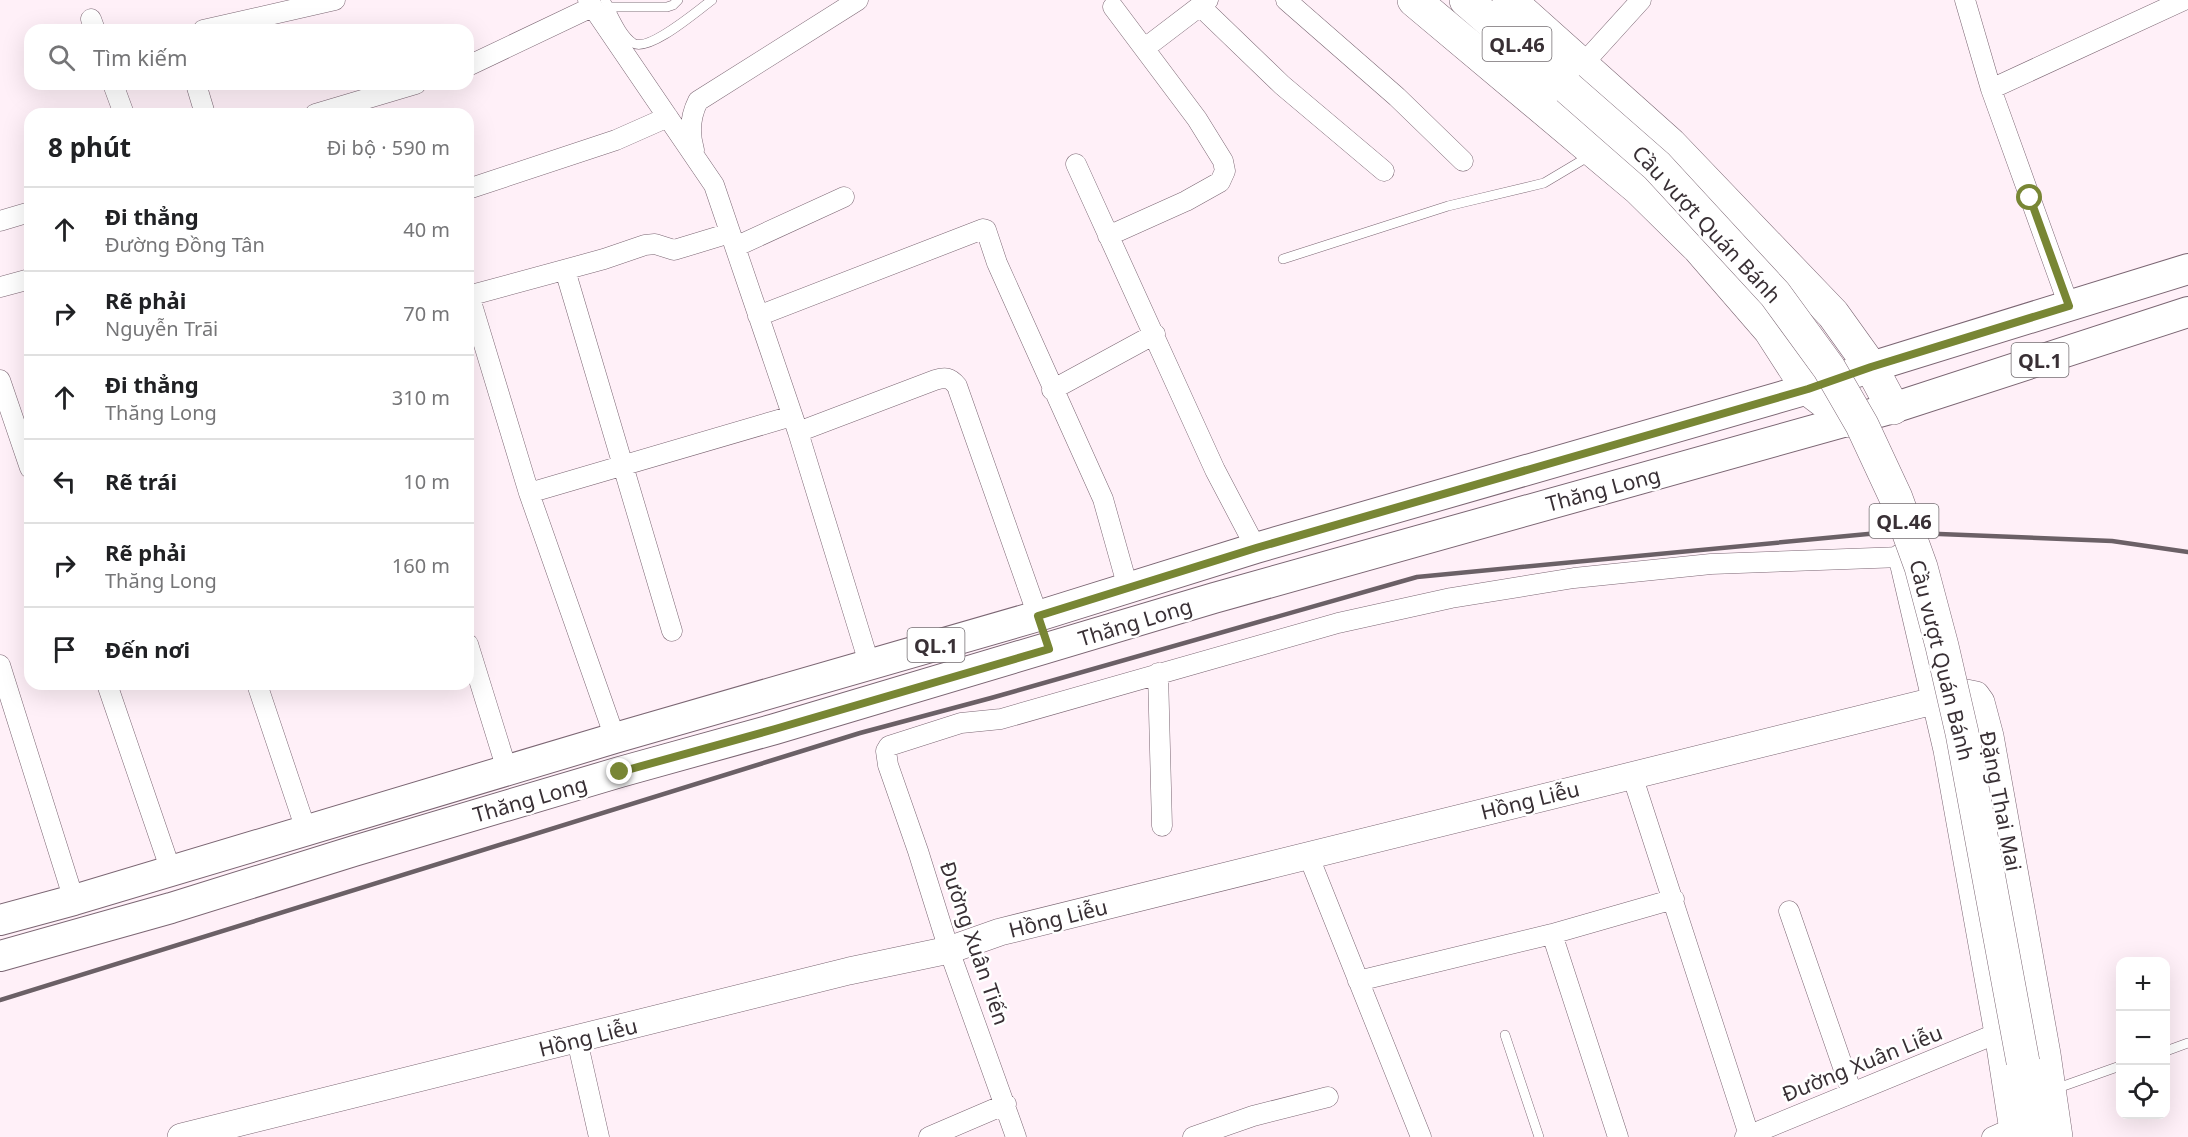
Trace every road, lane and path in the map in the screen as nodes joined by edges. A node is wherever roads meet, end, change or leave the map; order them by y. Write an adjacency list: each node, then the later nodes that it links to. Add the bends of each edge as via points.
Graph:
1 (335, 0): 15 (street)
2 (678, 0): 13 (lane, via 667,7)
3 (712, 0): 13 (lane, via 657,40 644,45 631,41)
4 (858, 0): 28 (street, via 698,101 692,113 690,137)
5 (1286, 0): 29 (street)
6 (1414, 0): 27 (highway)
7 (1466, 0): 18 (highway, QL.46)
8 (1509, 0): 18 (highway)
9 (1641, 0): 18 (street)
10 (1965, 0): 19 (street)
11 (2184, 0): 19 (street)
12 (1204, 3): 16 (street); 31 (street, via 1282,85)
13 (599, 4): 17 (street); 26 (street)
14 (1113, 7): 16 (street)
15 (229, 24)
16 (1144, 48): 36 (street, via 1197,119 1226,171 1220,182 1186,201)
17 (474, 63)
18 (1575, 76): 49 (highway, via 1670,144 1833,314); 94 (highway, Cầu vượt Quán Bánh / QL.46, bridge, via 1775,294 1828,368 1877,456 1921,567 1942,646 1962,733)
19 (1991, 89): 44 (street)
20 (115, 90): 23 (street)
21 (198, 90): 24 (street)
22 (396, 90): 25 (street)
23 (122, 108)
24 (203, 108)
25 (335, 108)
26 (668, 117): 28 (street); 32 (street, via 616,140)
27 (1595, 152): 38 (lane, via 1544,183 1448,206); 51 (highway, via 1699,248 1770,330)
28 (698, 161): 37 (street, via 714,185)
29 (1463, 161)
30 (1076, 164): 36 (street)
31 (1384, 171)
32 (474, 187)
33 (844, 197): 37 (street)
34 (24, 215): 35 (street)
35 (0, 221)
36 (1108, 236): 48 (street)
37 (732, 240): 40 (street, via 674,250 645,245); 47 (street)
38 (1284, 259)
39 (2188, 269): 44 (main road, QL.1)
40 (565, 270): 43 (street); 57 (street)
41 (24, 281): 42 (street)
42 (0, 287)
43 (474, 295)
44 (2069, 306): 49 (main road, QL.1)
45 (474, 312): 58 (street)
46 (2188, 312): 53 (main road, QL.1)
47 (758, 316): 52 (street, via 983,229); 55 (street)
48 (1155, 334): 52 (street); 59 (street, via 1215,470)
49 (1871, 367): 51 (main road, Thăng Long / QL.1); 53 (highway)
50 (0, 380): 56 (street)
51 (1808, 389): 54 (highway); 59 (main road, Thăng Long / QL.1)
52 (1052, 390): 61 (street, via 1103,499)
53 (1893, 408): 54 (main road, Thăng Long / QL.1)
54 (1850, 421): 64 (main road, Thăng Long / QL.1, via 1336,563)
55 (795, 424): 57 (street); 62 (street, via 934,380 953,380); 66 (street)
56 (24, 450)
57 (621, 465): 58 (street); 63 (street)
58 (529, 493): 72 (street)
59 (1256, 548): 61 (main road, Thăng Long / QL.1)
60 (1902, 557): 68 (street, via 1711,564 1528,585 1381,613); 71 (street)
61 (1128, 588): 62 (main road, Thăng Long / QL.1)
62 (1038, 616): 64 (main road); 66 (main road, Thăng Long / QL.1)
63 (672, 631)
64 (1049, 649): 87 (main road, Thăng Long / QL.1)
65 (474, 663): 73 (street)
66 (869, 663): 72 (main road, Thăng Long / QL.1)
67 (0, 665): 82 (street)
68 (1158, 674): 76 (street); 86 (street, Đường Xuân Tiến, via 1001,719 961,723 893,744 886,751)
69 (109, 690): 80 (street)
70 (259, 690): 78 (street)
71 (1937, 700): 74 (street, Hồng Liễu); 75 (street, Đặng Thai Mai, via 1965,693 1976,695 1981,702); 77 (street, Đặng Thai Mai)
72 (615, 738): 73 (main road, Thăng Long / QL.1)
73 (507, 770): 78 (main road, Thăng Long / QL.1)
74 (1632, 775): 79 (street, Hồng Liễu); 81 (street)
75 (2005, 818): 77 (street); 96 (street, Đặng Thai Mai)
76 (1162, 826)
77 (1961, 827): 89 (street, Đặng Thai Mai)
78 (306, 830): 80 (main road, Thăng Long / QL.1)
79 (1309, 857): 86 (street, Hồng Liễu, via 1000,932); 88 (street)
80 (171, 871): 82 (main road, Thăng Long / QL.1)
81 (1674, 899): 85 (street); 102 (street)
82 (74, 900): 84 (main road, Thăng Long / QL.1)
83 (1789, 911): 97 (street)
84 (0, 920)
85 (1551, 934): 88 (street); 109 (street)
86 (949, 950): 91 (street, Hồng Liễu, via 849,971); 99 (street, Đường Xuân Tiến)
87 (0, 956)
88 (1358, 981): 107 (street)
89 (1998, 1032): 97 (street, Đường Xuân Liễu); 101 (street, Đặng Thai Mai)
90 (1504, 1035): 108 (lane)
91 (577, 1040): 100 (street, Hồng Liễu); 103 (street)
92 (2188, 1043): 93 (lane)
93 (2170, 1049)
94 (2023, 1062): 101 (highway, Đặng Thai Mai / QL.46)
95 (2116, 1068): 96 (lane)
96 (2052, 1090): 110 (street, Đặng Thai Mai)
97 (1852, 1093): 102 (street, Đường Xuân Liễu)
98 (1328, 1097): 106 (street, via 1253,1116)
99 (1006, 1104): 104 (street); 105 (street, Đường Xuân Tiến)
100 (193, 1135)
101 (2013, 1135)
102 (1747, 1136)
103 (599, 1137)
104 (929, 1137)
105 (1016, 1137)
106 (1193, 1137)
107 (1421, 1137)
108 (1539, 1137)
109 (1618, 1137)
110 (2059, 1137)

